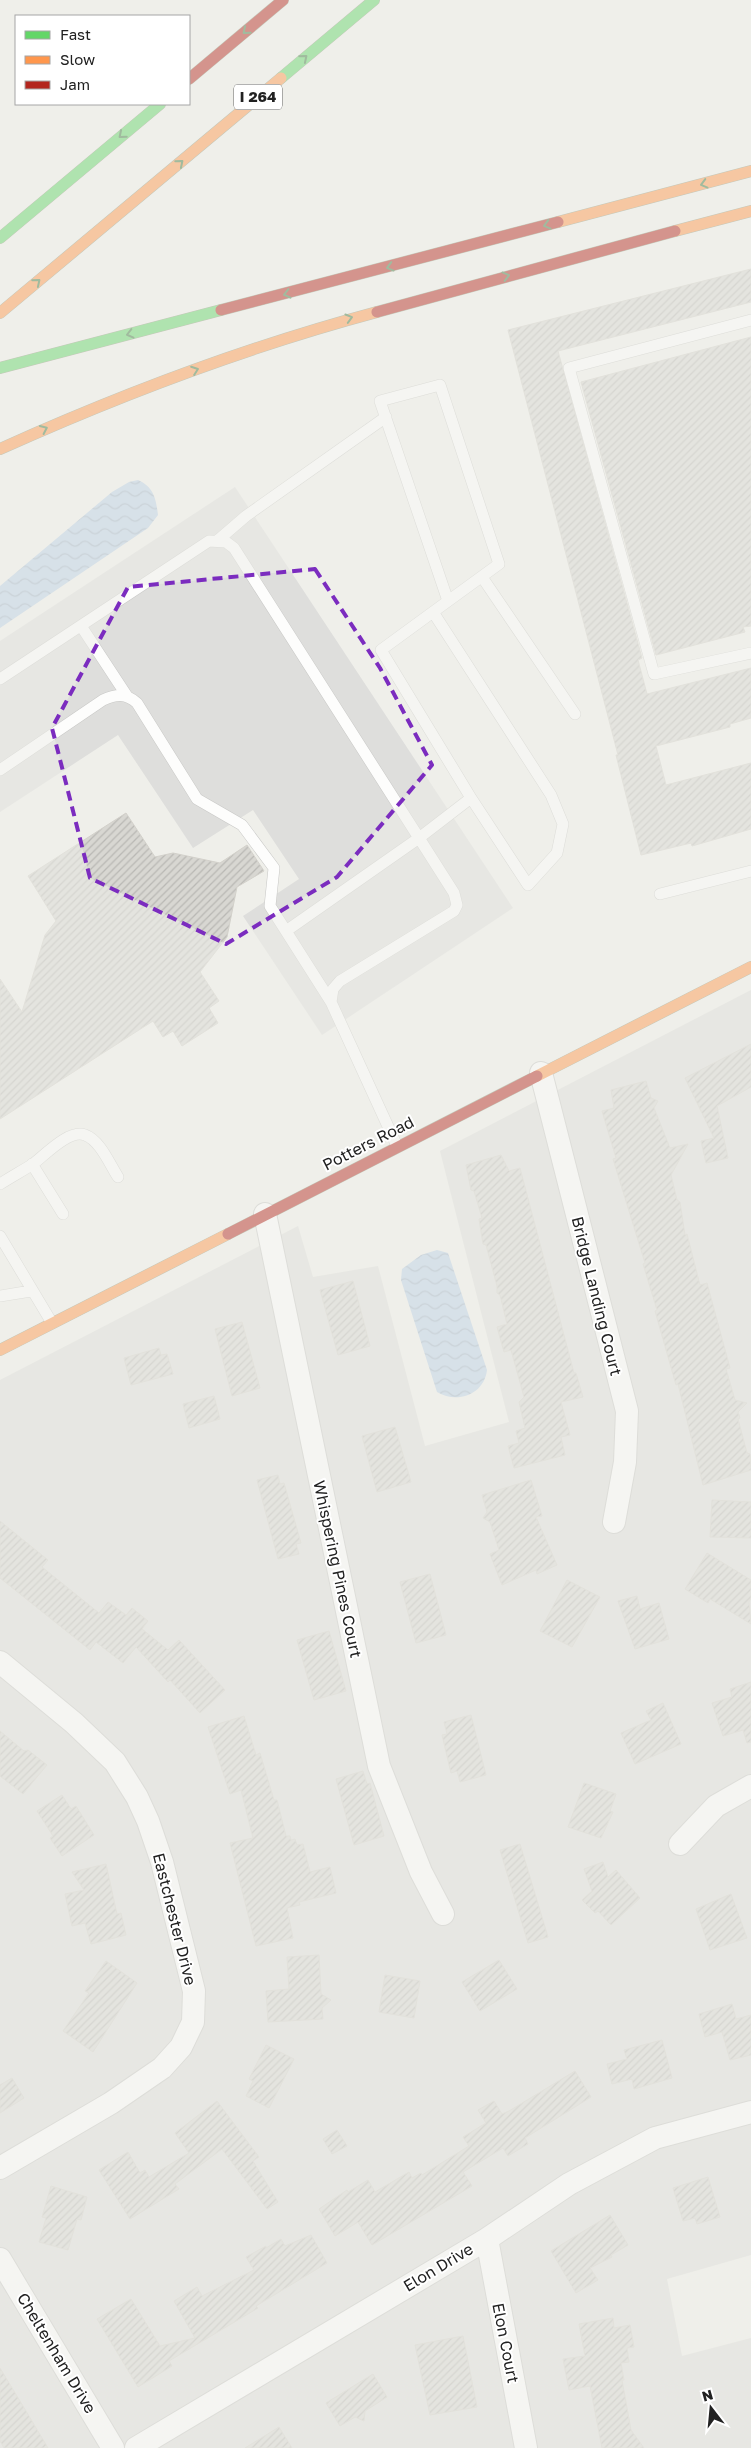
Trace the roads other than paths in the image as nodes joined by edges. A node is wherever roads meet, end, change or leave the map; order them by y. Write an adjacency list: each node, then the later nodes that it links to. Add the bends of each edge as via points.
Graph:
1 (283, 0): 3 (main road, one-way to 3)
2 (374, 0): 8 (main road, I 264, one-way to 2)
3 (190, 78)
4 (159, 105): 7 (main road, one-way to 7)
5 (751, 171): 10 (main road, one-way to 10)
6 (751, 211): 12 (main road, one-way to 6, via 75,416 297,333)
7 (4, 234)
8 (0, 313)
9 (751, 320): 18 (lane, via 569,368 654,674)
10 (0, 368)
11 (386, 417): 13 (lane, via 246,516); 14 (lane, via 380,401 440,385 500,564); 15 (lane)
12 (0, 450)
13 (218, 541): 17 (lane, via 209,541); 24 (lane, via 234,548)
14 (482, 577): 15 (lane); 21 (lane)
15 (448, 601): 16 (lane)
16 (433, 612): 23 (lane, via 381,650); 23 (lane, via 551,795 563,824 557,853 528,885)
17 (81, 626): 19 (lane); 20 (lane)
18 (751, 653)
19 (0, 679)
20 (127, 696): 22 (lane, via 121,694 103,700); 27 (lane, via 137,703 197,799 242,825 274,868 270,906)
21 (575, 714)
22 (0, 770)
23 (471, 798): 24 (lane)
24 (419, 838): 27 (lane); 29 (lane, via 454,893 457,905 454,911 340,981)
25 (751, 871): 26 (lane)
26 (660, 894)
27 (286, 931): 29 (lane)
28 (751, 967): 30 (main road, Potters Road)
29 (330, 1002): 31 (lane)
30 (541, 1073): 31 (main road, Potters Road); 42 (street, Bridge Landing Court, via 627,1411 625,1462)
31 (397, 1146): 36 (main road, Potters Road)
32 (32, 1164): 33 (lane, via 59,1142 75,1134 86,1135 98,1146); 34 (lane); 35 (lane)
33 (118, 1177)
34 (0, 1184)
35 (63, 1214)
36 (265, 1214): 40 (main road, Potters Road); 46 (street, Whispering Pines Court, via 379,1766 420,1872)
37 (0, 1236): 38 (lane)
38 (31, 1291): 39 (lane); 40 (lane)
39 (0, 1296)
40 (52, 1323): 41 (main road, Potters Road)
41 (0, 1350)
42 (614, 1522)
43 (0, 1662): 48 (street, Eastchester Drive, via 74,1723 114,1762 137,1797 162,1862 194,1991 193,2022 181,2047 162,2068 111,2103)
44 (751, 1786): 45 (street, via 716,1806)
45 (680, 1844)
46 (443, 1914)
47 (751, 2112): 49 (street, Elon Drive, via 655,2138 569,2184)
48 (0, 2168)
49 (487, 2238): 52 (street, Elon Drive); 53 (street, Elon Court)
50 (0, 2259): 51 (street, Cheltenham Drive)
51 (113, 2448)
52 (136, 2448)
53 (526, 2448)

